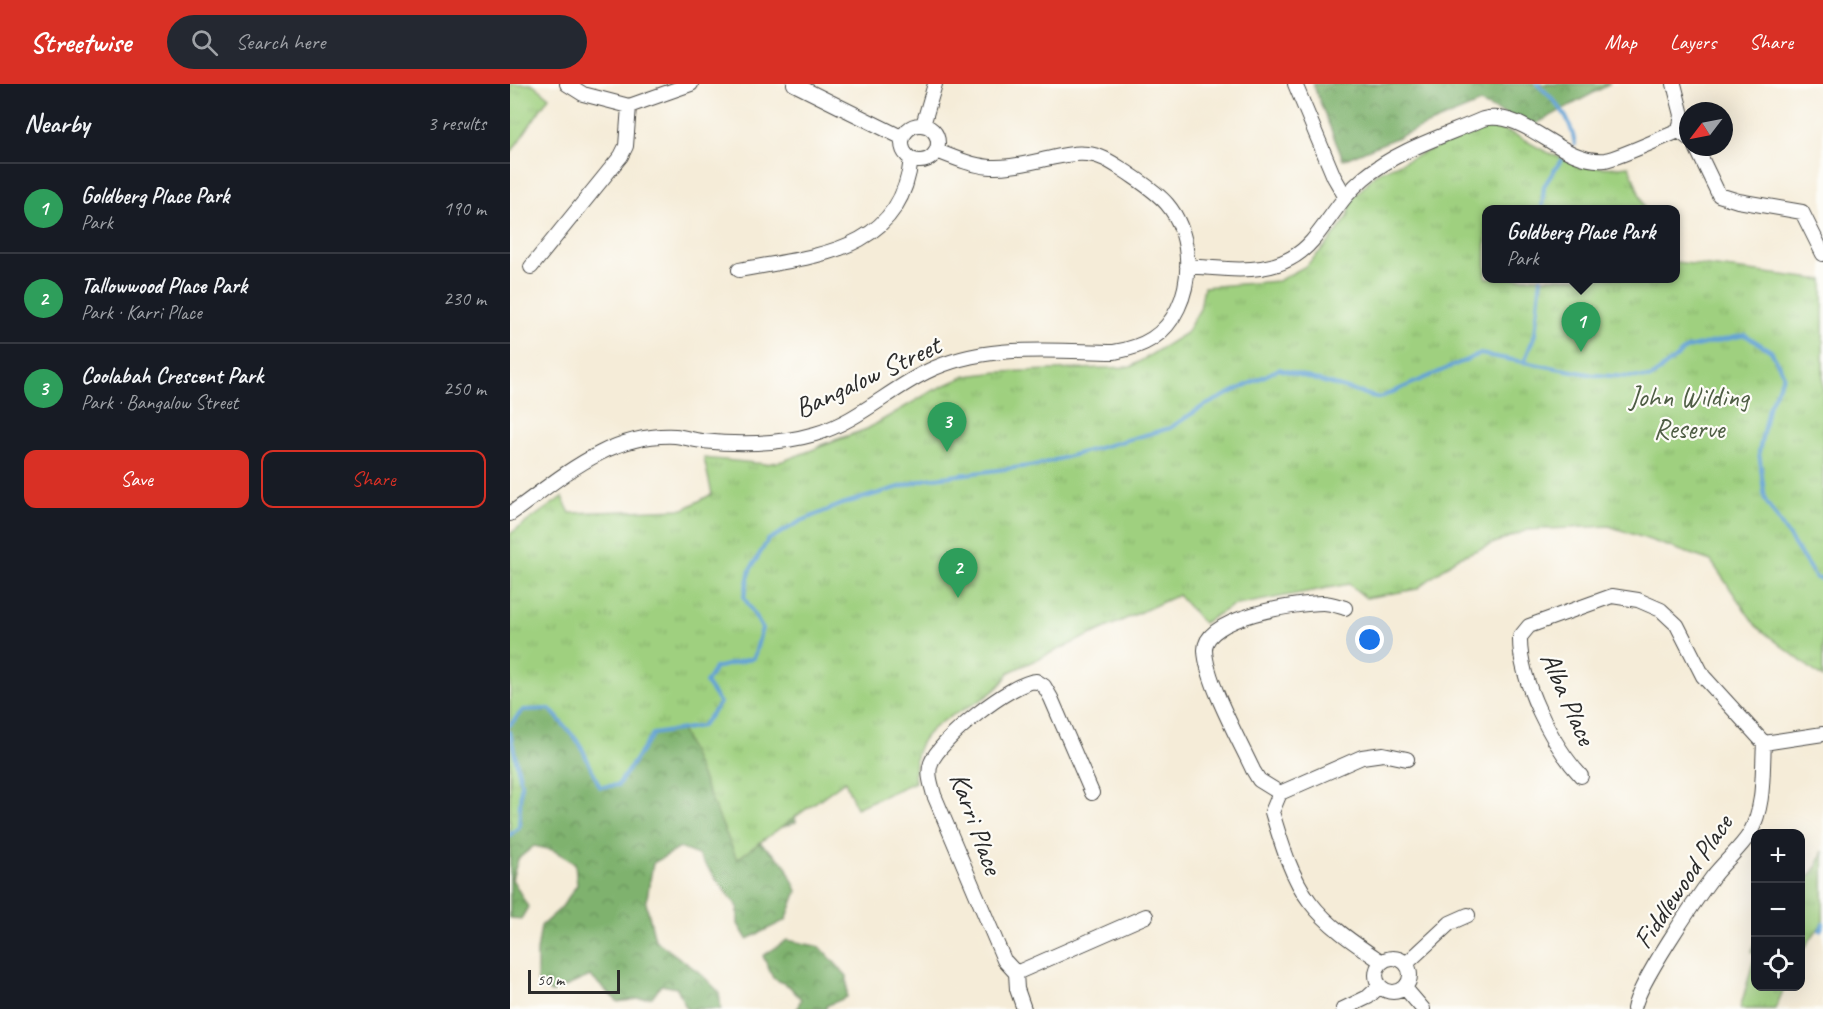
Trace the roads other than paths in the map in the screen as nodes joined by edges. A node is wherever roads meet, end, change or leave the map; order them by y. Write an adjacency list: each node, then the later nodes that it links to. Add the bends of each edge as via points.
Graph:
1 (567, 84): 8 (street, via 583,94)
2 (691, 84): 8 (street)
3 (795, 84): 11 (street)
4 (935, 84): 9 (street)
5 (1295, 84): 15 (street)
6 (1674, 84): 7 (street)
7 (1679, 103)
8 (629, 105): 18 (street, via 626,146 621,156)
9 (924, 125): 11 (street, via 913,126); 12 (street, via 937,135)
10 (1679, 135): 15 (street, via 1605,160 1563,149 1512,121 1492,117 1386,161)
11 (903, 138): 14 (street, via 904,150)
12 (937, 151): 14 (street, via 928,159); 17 (street, Bangalow Street, via 970,165 989,168 1072,154 1106,159 1171,210 1182,234)
13 (1700, 156): 16 (street, via 1719,195 1802,212)
14 (911, 159): 19 (street, via 907,180 890,216 857,243)
15 (1345, 196): 17 (street, via 1311,243 1288,261 1255,271)
16 (1823, 254)
17 (1187, 266): 20 (street, Bangalow Street, via 1174,316 1158,336 1140,346 1114,352 1005,351 952,362 925,373 852,418 816,433 771,444 677,436 624,442 585,459)
18 (531, 267)
19 (739, 270)
20 (510, 514)
21 (1345, 608): 27 (street, via 1324,603 1249,616 1217,630 1209,636 1205,647 1212,677 1253,770 1259,780)
22 (1823, 734): 23 (street)
23 (1764, 743): 25 (street, Alba Place, via 1703,676 1677,625 1661,610 1638,600 1612,596 1529,627 1520,637 1527,680 1563,757); 38 (street, Fiddlewood Place, via 1762,797 1749,833 1714,875 1656,964)
24 (1407, 759): 27 (street, via 1383,754 1362,757)
25 (1581, 776)
26 (1092, 793): 32 (street, Karri Place, via 1051,698 1036,681 1018,687 981,711 942,744 932,761 929,775 934,795 1004,960)
27 (1280, 794): 30 (street, via 1272,812 1302,888 1321,914 1348,939)
28 (1468, 915): 31 (street, via 1450,923)
29 (1146, 916): 32 (street)
30 (1382, 962): 31 (street, via 1394,958); 33 (street, via 1376,974)
31 (1406, 964): 34 (street, via 1411,976)
32 (1016, 973): 35 (street, Karri Place)
33 (1380, 986): 34 (street, via 1394,993); 36 (street, via 1368,997)
34 (1405, 988): 37 (street)
35 (1024, 1009)
36 (1343, 1009)
37 (1423, 1009)
38 (1634, 1009)

